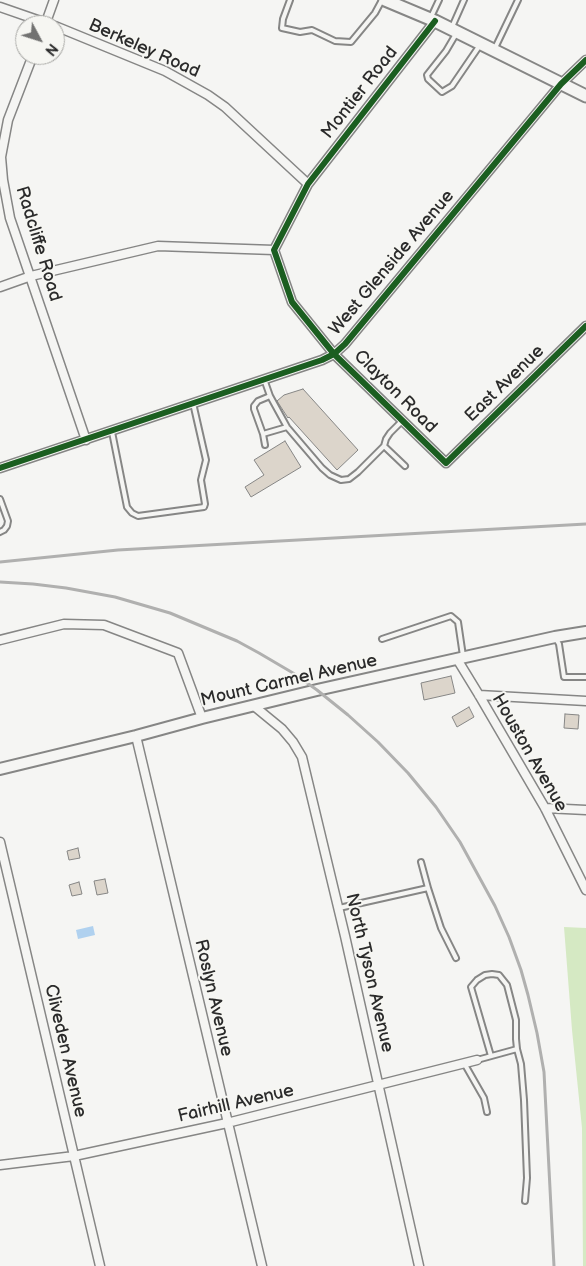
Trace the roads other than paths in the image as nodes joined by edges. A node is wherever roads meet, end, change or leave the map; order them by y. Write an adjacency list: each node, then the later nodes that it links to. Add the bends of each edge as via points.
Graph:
1 (54, 0): 9 (street)
2 (290, 0): 3 (lane, via 282,28 300,32 312,30 335,41 351,42)
3 (383, 0): 10 (main road)
4 (439, 0): 10 (lane)
5 (464, 0): 11 (lane)
6 (518, 0): 14 (lane)
7 (0, 8): 8 (street, Berkeley Road)
8 (20, 15)
9 (51, 15)
10 (433, 20): 11 (main road); 20 (street, Montier Road)
11 (454, 30): 13 (main road); 13 (lane, via 446,51 428,75 428,79 442,92 452,86)
12 (65, 31): 20 (street, Berkeley Road, via 165,71 208,95)
13 (481, 44): 14 (main road)
14 (494, 50): 17 (main road)
15 (586, 60): 17 (street, West Glenside Avenue)
16 (29, 65): 19 (street, Radcliffe Road, via 8,120)
17 (561, 84): 18 (main road); 25 (street, West Glenside Avenue)
18 (586, 96)
19 (1, 157): 22 (street, Radcliffe Road, via 10,218)
20 (308, 184): 21 (street)
21 (274, 250): 22 (street, via 158,246); 25 (street, Clayton Road, via 292,302)
22 (31, 276): 23 (street); 33 (street, Radcliffe Road)
23 (0, 287)
24 (586, 326): 36 (street, East Avenue)
25 (334, 354): 26 (street, West Glenside Avenue); 29 (street, Clayton Road)
26 (264, 379): 27 (lane); 28 (street, West Glenside Avenue)
27 (270, 396): 30 (lane); 32 (lane, via 254,406)
28 (193, 402): 31 (street, West Glenside Avenue); 31 (lane, via 206,460 201,480 204,507 138,516 132,513 127,507)
29 (402, 421): 35 (lane, via 390,433); 36 (street, Clayton Road)
30 (287, 426): 32 (lane); 35 (lane, via 322,468 341,480 350,479)
31 (112, 431): 33 (street, West Glenside Avenue)
32 (263, 434): 34 (lane)
33 (86, 440): 38 (street, West Glenside Avenue)
34 (266, 445)
35 (384, 446): 37 (lane)
36 (446, 463)
37 (405, 466)
38 (0, 468)
39 (0, 499): 40 (lane, via 8,521)
40 (0, 532)
41 (586, 632): 42 (street, Mount Carmel Avenue)
42 (555, 637): 45 (street, Mount Carmel Avenue); 46 (lane, via 564,677)
43 (382, 639): 45 (lane, via 451,616 458,622)
44 (0, 640): 50 (street, via 64,624 104,625 178,653)
45 (460, 659): 47 (street, Houston Avenue); 49 (street, Mount Carmel Avenue)
46 (586, 677)
47 (479, 696): 48 (street); 53 (street, Houston Avenue)
48 (586, 702)
49 (254, 706): 50 (street, Mount Carmel Avenue); 59 (street, North Tyson Avenue, via 282,729 302,757)
50 (202, 718): 51 (street, Mount Carmel Avenue)
51 (136, 736): 52 (street, Mount Carmel Avenue); 67 (street, Roslyn Avenue)
52 (0, 769)
53 (545, 808): 54 (street); 58 (street, Houston Avenue)
54 (586, 810)
55 (0, 842): 68 (street, Cliveden Avenue)
56 (420, 862): 57 (lane)
57 (428, 888): 59 (lane); 60 (lane, via 441,928)
58 (586, 890)
59 (339, 908): 65 (street, North Tyson Avenue)
60 (456, 958)
61 (517, 1049): 62 (lane); 62 (lane, via 516,1020 507,985 499,975 485,975 471,987); 70 (lane, via 524,1100)
62 (491, 1056): 63 (lane)
63 (476, 1060): 64 (street, Fairhill Avenue)
64 (464, 1064): 65 (street, Fairhill Avenue); 66 (lane, via 484,1098)
65 (380, 1085): 67 (street, Fairhill Avenue); 73 (street, North Tyson Avenue)
66 (487, 1112)
67 (227, 1123): 68 (street, Fairhill Avenue); 72 (street, Roslyn Avenue)
68 (74, 1156): 69 (street, Fairhill Avenue); 71 (street, Cliveden Avenue)
69 (0, 1165)
70 (525, 1201)
71 (100, 1266)
72 (262, 1266)
73 (419, 1266)

